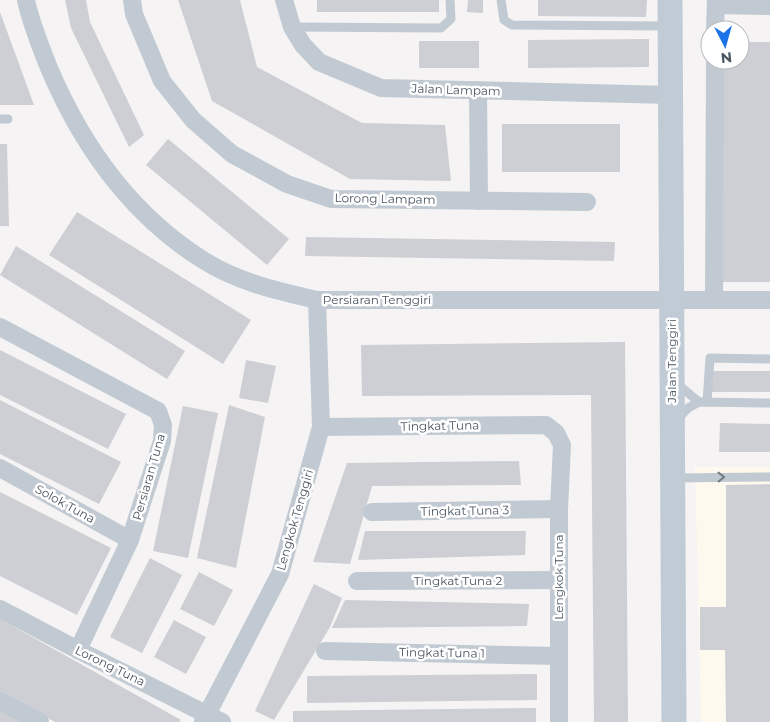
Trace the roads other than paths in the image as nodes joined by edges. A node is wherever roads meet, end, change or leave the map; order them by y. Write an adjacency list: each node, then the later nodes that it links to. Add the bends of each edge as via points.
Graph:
1 (26, 0): 17 (street, Persiaran Tenggiri, via 30,22 63,101 100,165 152,222 203,261 260,287)
2 (132, 0): 15 (street, Lorong Lampam, via 134,14 162,81 193,120 232,154 287,184 331,199)
3 (284, 0): 11 (street, Jalan Lampam)
4 (450, 0): 11 (lane, via 451,19 441,28)
5 (501, 0): 10 (lane, via 504,20 512,25)
6 (670, 0): 10 (street, Jalan Tenggiri)
7 (716, 2): 8 (street); 9 (street)
8 (770, 6)
9 (716, 20)
10 (670, 26): 14 (street, Jalan Tenggiri)
11 (292, 27): 13 (street, Jalan Lampam, via 319,62 381,88)
12 (715, 70): 18 (street)
13 (478, 90): 14 (street, Jalan Lampam); 15 (street)
14 (671, 95): 20 (street, Jalan Tenggiri)
15 (479, 201): 16 (street, Lorong Lampam)
16 (587, 202)
17 (317, 300): 20 (street, Persiaran Tenggiri); 27 (street, Lengkok Tenggiri)
18 (714, 300): 19 (street, Persiaran Tenggiri); 20 (street, Persiaran Tenggiri)
19 (770, 300)
20 (672, 301): 23 (street, Jalan Tenggiri)
21 (0, 327): 34 (street, Persiaran Tuna, via 158,411 163,425 162,441)
22 (770, 359): 24 (lane, via 710,358)
23 (672, 380): 24 (lane); 26 (street, Jalan Tenggiri)
24 (703, 402): 25 (lane); 26 (lane, via 688,408)
25 (770, 403)
26 (673, 426): 31 (street, Jalan Tenggiri)
27 (321, 427): 28 (street, Tingkat Tuna, via 546,425); 42 (street, Lengkok Tenggiri, via 280,574)
28 (556, 433): 32 (street, Lengkok Tuna, via 562,445)
29 (0, 468): 34 (street, Solok Tuna)
30 (770, 477): 31 (lane, one-way to 30)
31 (673, 478): 45 (street, Jalan Tenggiri)
32 (559, 509): 33 (street, Tingkat Tuna 3); 35 (street, Lengkok Tuna)
33 (372, 512)
34 (130, 540): 38 (street, Persiaran Tuna)
35 (559, 580): 36 (street, Tingkat Tuna 2); 40 (street, Lengkok Tuna)
36 (357, 581)
37 (0, 609): 38 (street, Lorong Tuna)
38 (78, 650): 42 (street, Lorong Tuna)
39 (325, 651): 40 (street, Tingkat Tuna 1)
40 (559, 656): 44 (street, Lengkok Tuna)
41 (0, 701): 43 (street)
42 (210, 719)
43 (40, 722)
44 (559, 722)
45 (674, 722)

